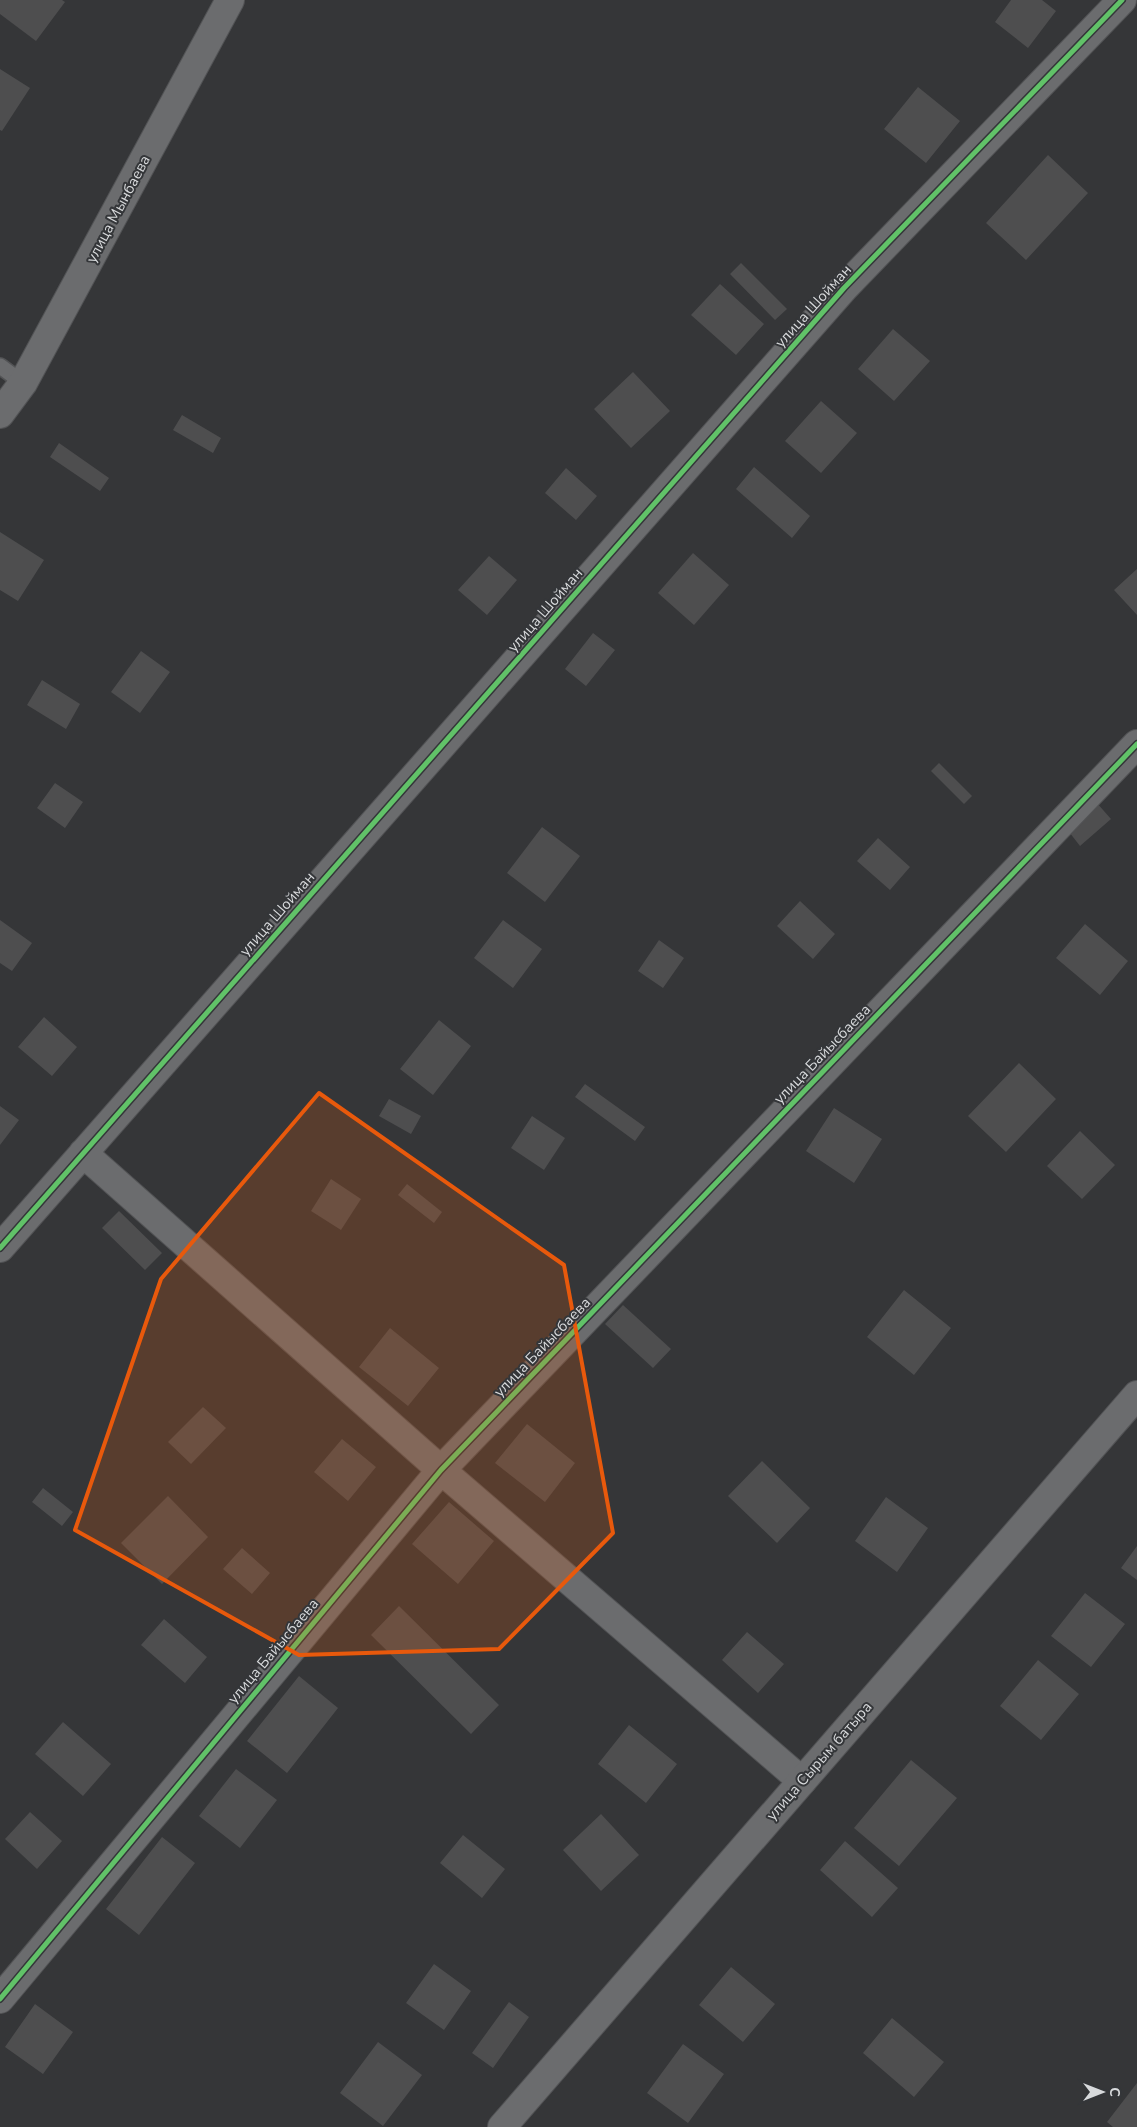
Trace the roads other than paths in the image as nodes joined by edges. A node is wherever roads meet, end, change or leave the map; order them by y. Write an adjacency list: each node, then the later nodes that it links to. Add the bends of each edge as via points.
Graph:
1 (230, 0): 4 (street, улица Мынбаева)
2 (1122, 0): 7 (street, улица Шойман, via 844,288)
3 (0, 366): 4 (lane)
4 (23, 383): 5 (street, улица Мынбаева)
5 (0, 414)
6 (1137, 744): 10 (street, улица Байысбаева)
7 (83, 1153): 8 (street, улица Шойман); 10 (street)
8 (0, 1248)
9 (1137, 1395): 11 (street, улица Сырым батыра)
10 (441, 1470): 11 (street); 12 (street, улица Байысбаева)
11 (802, 1782): 13 (street, улица Сырым батыра)
12 (0, 1999)
13 (502, 2127)

